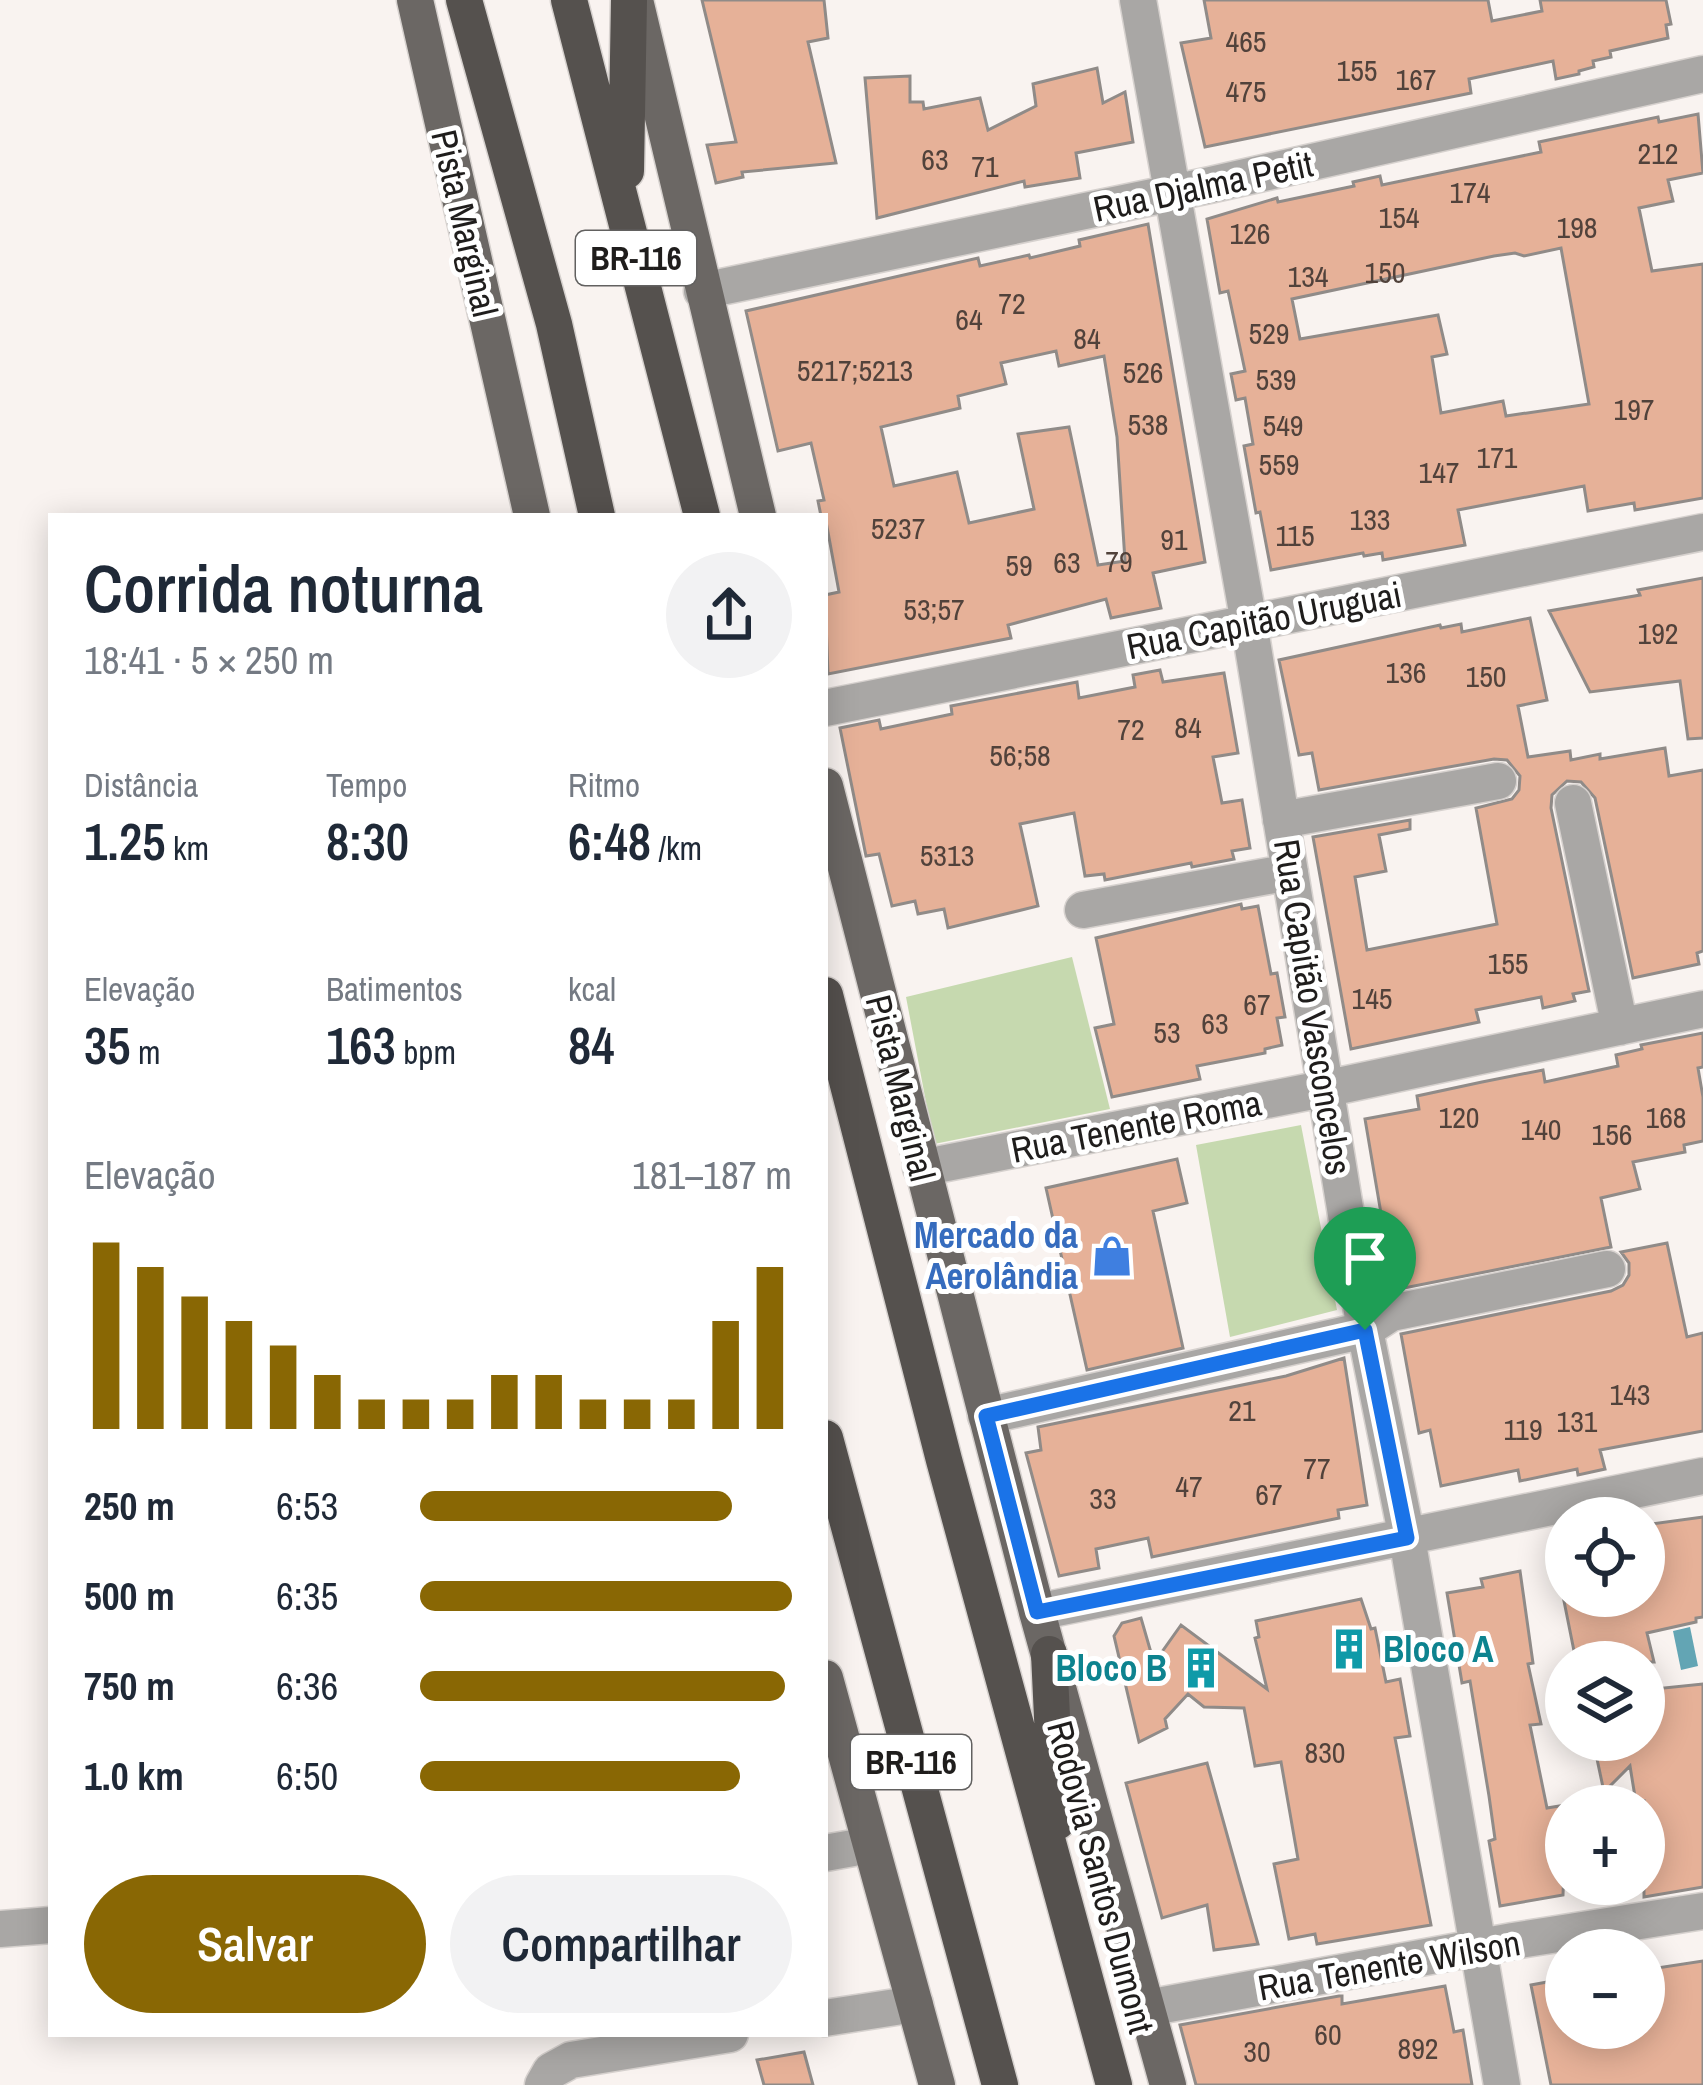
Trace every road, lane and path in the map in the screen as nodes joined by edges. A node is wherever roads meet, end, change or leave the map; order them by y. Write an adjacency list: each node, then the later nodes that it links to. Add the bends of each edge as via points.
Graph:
1 (415, 0): 10 (main road, Pista Marginal)
2 (464, 0): 11 (highway, BR-116, via 554,324)
3 (569, 0): 8 (highway, BR-116)
4 (632, 0): 8 (highway); 9 (main road, BR-116)
5 (1138, 0): 7 (street, Rua Capitão Vasconcelos)
6 (1703, 74): 7 (street, Rua Djalma Petit)
7 (1170, 194): 9 (street, Rua Djalma Petit); 15 (street, Rua Capitão Vasconcelos)
8 (625, 216): 12 (highway, BR-116)
9 (702, 291): 13 (main road, BR-116)
10 (531, 513)
11 (595, 513)
12 (701, 513)
13 (757, 513)
14 (1703, 532): 15 (street, Rua Capitão Uruguai)
15 (1249, 623): 16 (street, Rua Capitão Uruguai); 20 (street, Rua Capitão Vasconcelos)
16 (828, 707)
17 (1498, 781): 20 (street)
18 (828, 798): 27 (main road, Pista Marginal)
19 (1573, 803): 25 (street)
20 (1282, 820): 21 (street, Rua Capitão Vasconcelos)
21 (1290, 872): 22 (street); 26 (street, Rua Capitão Vasconcelos)
22 (1083, 910)
23 (828, 1006): 39 (highway, Rodovia Santos Dumont / BR-116)
24 (1703, 1009): 25 (street, Rua Tenente Roma)
25 (1620, 1027): 26 (street, Rua Tenente Roma)
26 (1326, 1088): 27 (street, Rua Tenente Roma); 29 (street, Rua Capitão Vasconcelos)
27 (921, 1168): 30 (main road, Pista Marginal)
28 (1607, 1270): 29 (street, via 1391,1312)
29 (1365, 1330): 30 (street); 33 (street, Rua Capitão Vasconcelos)
30 (986, 1416): 34 (main road, Pista Marginal)
31 (828, 1449): 50 (highway, BR-116)
32 (1703, 1476): 33 (street)
33 (1407, 1538): 34 (street); 43 (street, Rua Capitão Vasconcelos)
34 (1037, 1612): 35 (main road, Pista Marginal)
35 (1049, 1654): 39 (highway); 45 (main road, Pista Marginal)
36 (828, 1689): 37 (main road, BR-116)
37 (870, 1845): 38 (street); 44 (main road, BR-116)
38 (828, 1852)
39 (1061, 1892): 51 (highway, Rodovia Santos Dumont / BR-116)
40 (1703, 1912): 43 (street, Rua Tenente Wilson)
41 (48, 1925): 42 (street)
42 (0, 1929)
43 (1478, 1949): 45 (street, Rua Tenente Wilson); 53 (street, Rua Capitão Vasconcelos)
44 (915, 2004): 46 (street); 49 (main road, BR-116)
45 (1147, 2008): 52 (main road, Pista Marginal)
46 (828, 2018)
47 (712, 2037): 48 (street, via 571,2060)
48 (543, 2085)
49 (938, 2085)
50 (1000, 2085)
51 (1114, 2085)
52 (1168, 2085)
53 (1502, 2085)

